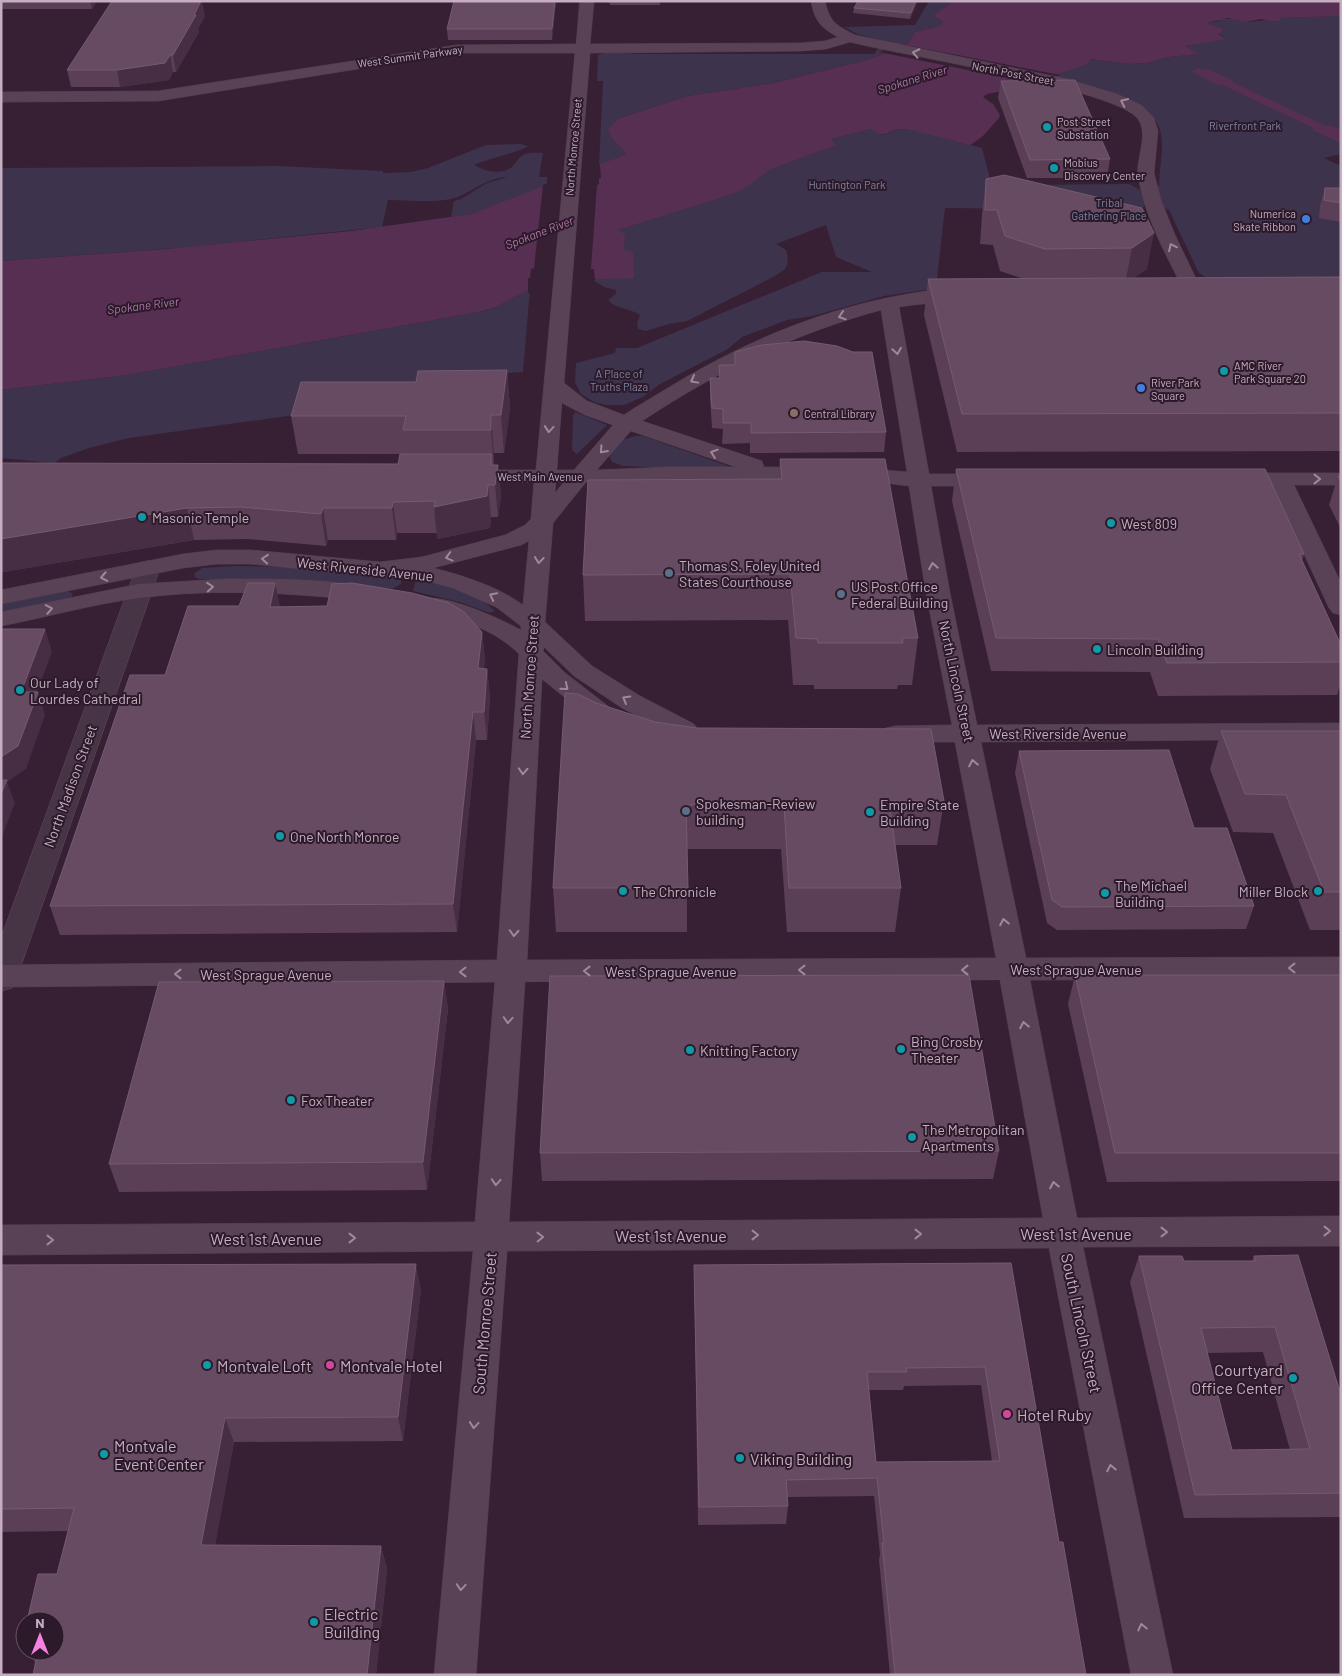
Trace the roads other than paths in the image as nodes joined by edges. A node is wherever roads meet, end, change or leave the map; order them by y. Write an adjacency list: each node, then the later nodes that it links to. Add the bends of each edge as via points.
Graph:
1 (587, 1): 4 (main road, North Monroe Street)
2 (818, 1): 3 (main road, via 821,16 828,26)
3 (850, 38): 4 (main road, West Summit Parkway, via 826,45 801,47); 6 (main road, North Post Street, one-way to 3, via 1200,291 1166,235 1146,173 1150,131 1146,118 1128,103 1067,84)
4 (583, 48): 5 (main road, West Summit Parkway, via 444,50 158,96); 9 (main road, North Monroe Street)
5 (1, 97)
6 (1171, 292)
7 (980, 294): 8 (main road, via 934,296)
8 (889, 303): 10 (main road, one-way to 10, via 782,336 691,381); 19 (main road, North Lincoln Street, one-way to 19)
9 (553, 383): 10 (main road, via 574,404); 13 (main road, North Monroe Street, one-way to 13)
10 (626, 424): 11 (main road, one-way to 10); 14 (main road, one-way to 14)
11 (777, 474): 15 (main road, West Main Avenue); 19 (main road, West Main Avenue, via 860,474)
12 (445, 476): 13 (main road, West Main Avenue)
13 (546, 476): 14 (main road, West Main Avenue); 21 (main road, North Monroe Street)
14 (580, 476): 15 (main road, West Main Avenue); 21 (main road)
15 (628, 476): 19 (main road, West Main Avenue, via 754,488 862,488)
16 (1210, 479): 17 (main road)
17 (1280, 479): 18 (main road, one-way to 18); 26 (main road)
18 (1341, 479)
19 (918, 480): 20 (main road, West Main Avenue); 32 (main road, North Lincoln Street, one-way to 19)
20 (1014, 480)
21 (542, 522): 22 (main road, one-way to 22, via 513,540 423,564); 28 (main road, North Monroe Street, one-way to 28)
22 (382, 569): 23 (main road, West Riverside Avenue, one-way to 23, via 217,557); 24 (main road, via 413,582 409,589); 28 (main road, West Riverside Avenue, one-way to 22, via 504,602 461,583 428,574)
23 (144, 580): 24 (main road, West Riverside Avenue, one-way to 24); 25 (main road, West Riverside Avenue, one-way to 25); 27 (main road, West Riverside Avenue, one-way to 23); 38 (street, North Madison Street)
24 (390, 595): 29 (main road, West Riverside Avenue, via 454,610 489,623)
25 (1, 597)
26 (1341, 608)
27 (1, 619)
28 (532, 624): 29 (main road, North Monroe Street); 30 (main road, West Riverside Avenue, one-way to 28, via 583,672)
29 (531, 652): 30 (main road, West Riverside Avenue, one-way to 30, via 559,682 599,713 633,726); 37 (main road, North Monroe Street, one-way to 37)
30 (685, 730): 33 (main road, West Riverside Avenue)
31 (1341, 730): 32 (main road, West Riverside Avenue)
32 (968, 733): 34 (main road, West Riverside Avenue); 36 (main road, North Lincoln Street, one-way to 32)
33 (712, 734)
34 (875, 734)
35 (1341, 968): 36 (main road, West Sprague Avenue, one-way to 36)
36 (1014, 970): 37 (main road, West Sprague Avenue, one-way to 37); 40 (main road, South Lincoln Street, one-way to 36)
37 (511, 971): 38 (main road, West Sprague Avenue, one-way to 38); 41 (main road, South Monroe Street, one-way to 41)
38 (2, 978)
39 (1341, 1231): 40 (main road, West 1st Avenue, one-way to 39)
40 (1063, 1233): 41 (main road, West 1st Avenue, one-way to 40); 44 (main road, South Lincoln Street, one-way to 40)
41 (491, 1237): 42 (main road, West 1st Avenue, one-way to 41); 43 (main road, South Monroe Street, one-way to 43)
42 (1, 1240)
43 (455, 1675)
44 (1152, 1675)

